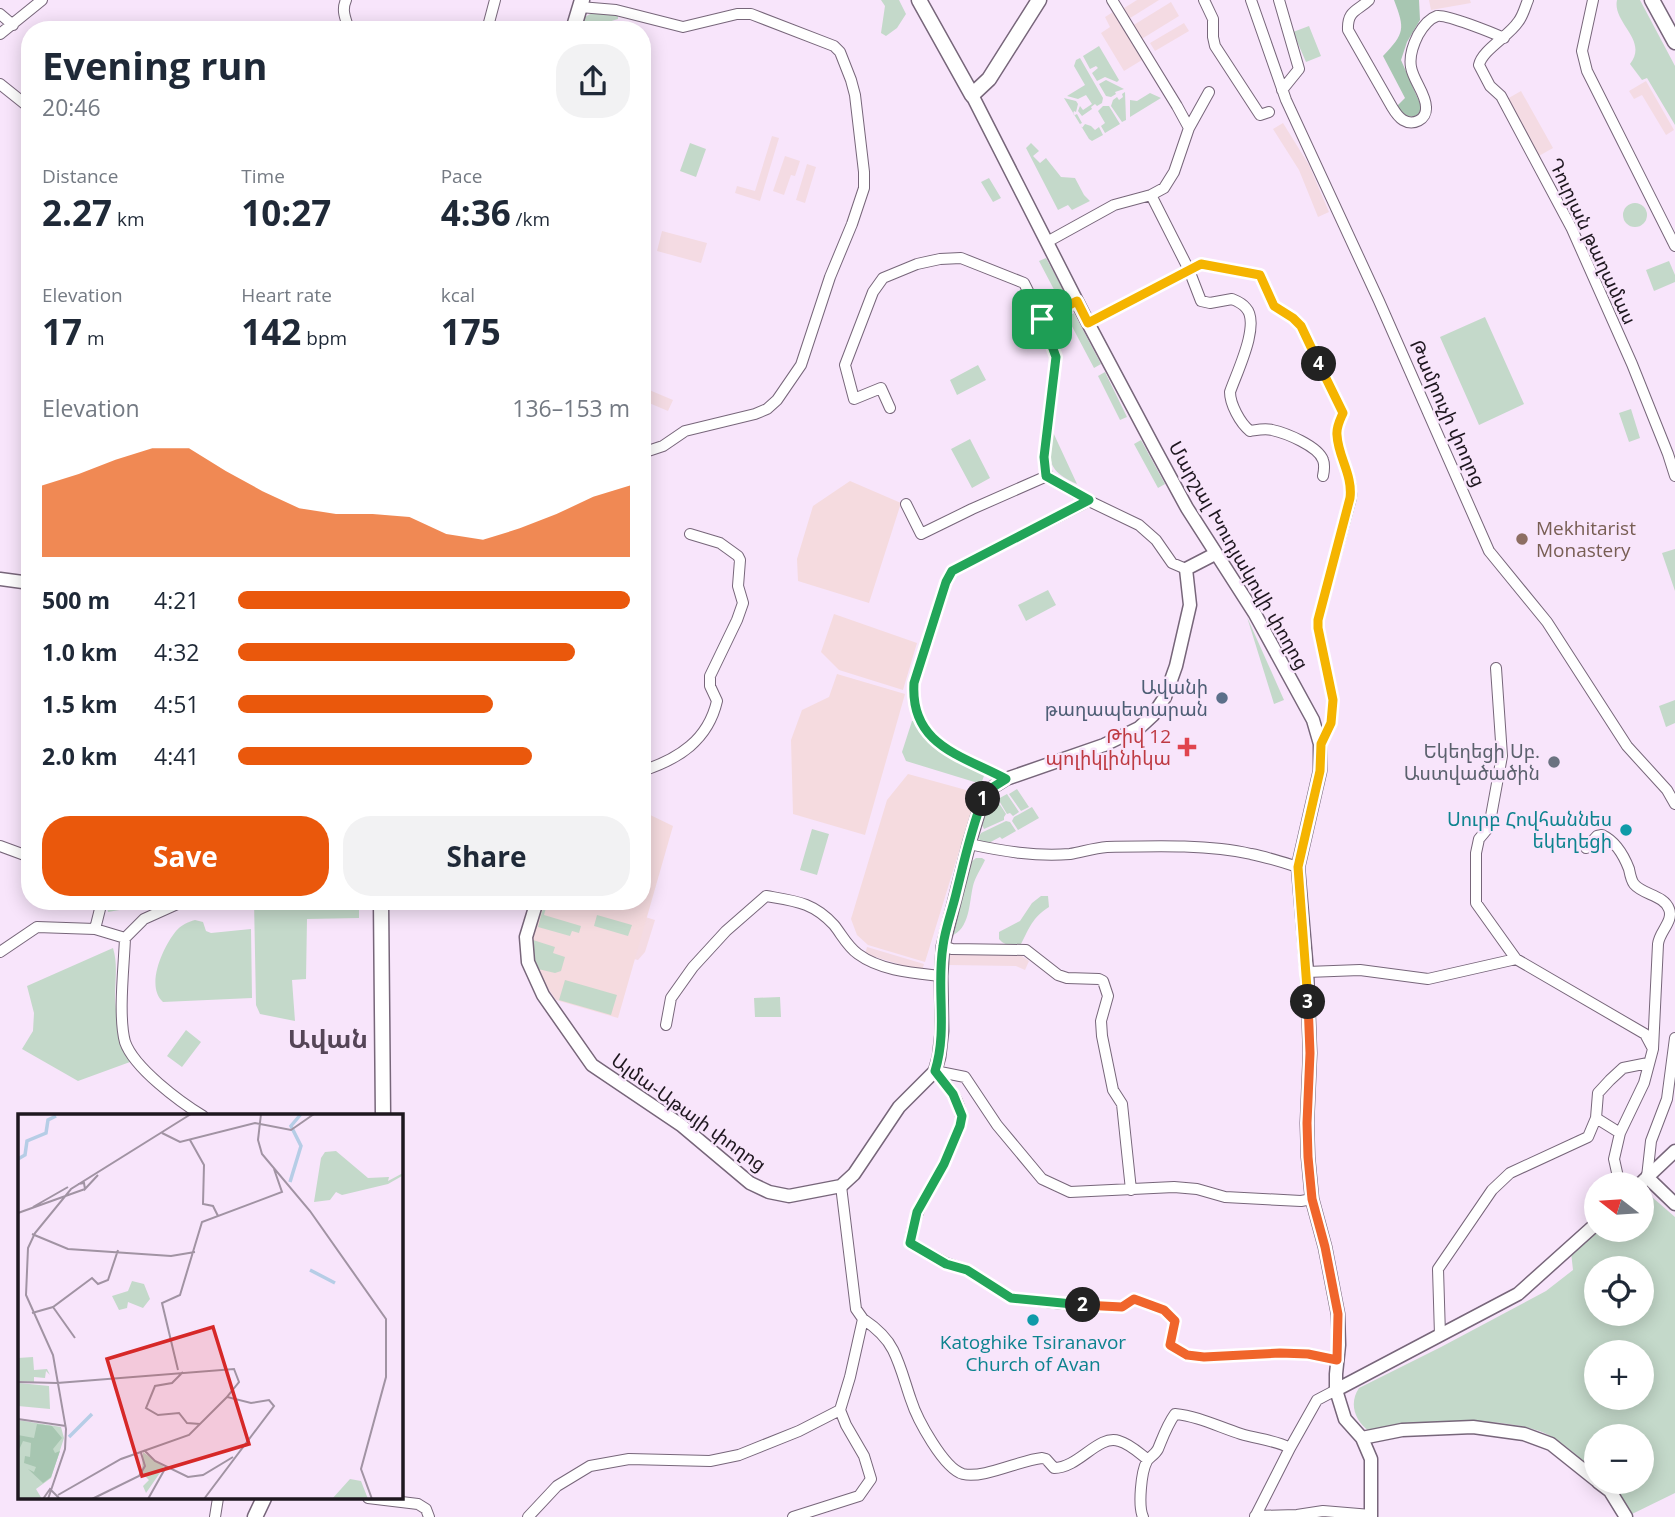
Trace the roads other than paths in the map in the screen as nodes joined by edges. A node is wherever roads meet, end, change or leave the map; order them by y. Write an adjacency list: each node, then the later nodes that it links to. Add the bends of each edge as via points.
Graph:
1 (42, 0): 19 (street)
2 (346, 0): 16 (street)
3 (495, 0): 17 (street)
4 (919, 0): 26 (main road)
5 (1039, 0): 26 (main road, via 989,79)
6 (1112, 0): 29 (street)
7 (1204, 0): 28 (street, via 1213,19 1215,46 1260,116)
8 (1251, 0): 24 (street, Թամրուչի փողոց)
9 (1279, 0): 24 (street, via 1299,69)
10 (1370, 0): 21 (street, via 1350,16 1348,30 1392,107 1406,122 1416,122 1426,112 1410,60 1418,35 1430,19 1441,16)
11 (1528, 0): 21 (street, via 1520,20)
12 (1593, 0): 32 (street, via 1583,51 1587,71)
13 (1652, 0): 22 (main road)
14 (581, 3): 18 (main road); 38 (street, via 683,27 751,14 834,46 855,95 864,188 802,365 767,409 685,431)
15 (0, 13): 19 (street)
16 (346, 21)
17 (489, 21)
18 (576, 21)
19 (13, 25): 20 (street)
20 (0, 34)
21 (1504, 37): 40 (street, Դուրյան թաղամաս, via 1479,65 1501,96 1572,229)
22 (1675, 42)
23 (0, 84): 27 (street)
24 (1282, 90): 53 (street, Թամրուչի փողոց, via 1489,551 1546,622 1627,746)
25 (1209, 92): 29 (street)
26 (972, 95): 31 (street, Մարշալ Խուդյակովի փողոց)
27 (21, 100)
28 (1269, 112)
29 (1189, 128): 30 (street, via 1174,173 1164,188)
30 (1151, 195): 31 (street, via 1114,205); 33 (street)
31 (1047, 242): 34 (street, Մարշալ Խուդյակովի փողոց)
32 (1675, 246)
33 (1189, 270): 36 (street); 41 (street, via 1201,301 1233,299 1248,309 1251,332 1230,398 1243,425 1250,430 1273,430 1316,450 1323,459); 50 (street, via 1201,264 1260,275 1274,306 1301,326 1343,413 1337,435 1351,489 1318,620 1333,700 1331,723)
34 (1077, 301): 35 (street); 36 (street, Մարշալ Խուդյակովի փողոց)
35 (1042, 319): 37 (street, via 1024,283 961,258 918,263 883,278 873,292 845,365 854,399 881,388); 39 (street, via 1056,357 1044,457)
36 (1088, 323): 45 (street, Մարշալ Խուդյակովի փողոց)
37 (890, 408)
38 (651, 450)
39 (1046, 476): 42 (street); 43 (street, via 921,534)
40 (1675, 476)
41 (1323, 477)
42 (1089, 500): 46 (street, via 1139,525 1172,563); 52 (street, via 952,571 914,683 918,718 930,737)
43 (906, 504)
44 (690, 534): 51 (street, via 720,542 738,556 743,603 710,676 717,701 710,719 696,743)
45 (1215, 554): 46 (street); 50 (street, Մարշալ Խուդյակովի փողոց, via 1255,614)
46 (1186, 569): 52 (street, via 1190,605 1176,666 1153,715 1139,728 1104,745)
47 (0, 579): 48 (street)
48 (21, 582)
49 (1496, 667): 67 (street, via 1502,756 1489,827 1479,839 1476,853 1476,903)
50 (1321, 744): 58 (street, Մարշալ Խուդյակովի փողոց, via 1320,771)
51 (651, 768)
52 (1006, 779): 54 (street, via 982,801)
53 (1675, 804)
54 (969, 844): 58 (street, via 1043,855 1103,847 1224,850); 65 (street)
55 (0, 846): 57 (street)
56 (1586, 848): 72 (street, via 1597,836 1607,837 1635,884 1670,911 1658,944)
57 (21, 854)
58 (1298, 867): 68 (street, Մարշալ Խուդյակովի փողոց)
59 (100, 910): 63 (street)
60 (164, 910): 64 (street, via 144,919)
61 (381, 910): 76 (main road)
62 (534, 910): 83 (street, Ալմա-Աթայի փողոց, via 526,937 528,962 543,996 592,1065 681,1125 750,1183 789,1196)
63 (95, 929): 64 (street); 66 (street, via 37,927)
64 (125, 938): 75 (street, via 126,1044 143,1068)
65 (943, 946): 69 (street); 85 (street, via 1026,950 1058,975 1103,981 1108,996 1102,1036 1113,1090 1122,1104)
66 (0, 951)
67 (1516, 959): 68 (street, via 1428,979 1360,970); 72 (street, via 1645,1034)
68 (1307, 972): 86 (street, Մարշալ Խուդյակովի փողոց)
69 (941, 976): 70 (street, via 907,973 860,956 833,924 807,904 766,896 693,967 671,998); 74 (street, via 942,1031)
70 (666, 1025)
71 (1675, 1038): 81 (street, via 1667,1099)
72 (1653, 1049): 73 (street)
73 (1648, 1063): 77 (street, via 1623,1068 1610,1080 1598,1093); 78 (street, via 1644,1083)
74 (935, 1071): 83 (street, via 899,1107); 85 (street, via 965,1077 1042,1179 1070,1192); 91 (street, via 953,1094 962,1116 944,1164 917,1212 910,1243 946,1264 967,1270 1011,1298 1122,1307 1134,1299 1164,1310 1175,1321 1170,1345 1187,1355 1280,1353)
75 (200, 1114)
76 (383, 1114)
77 (1596, 1118): 78 (street); 90 (street, via 1588,1137 1510,1173 1492,1190 1438,1269)
78 (1620, 1133): 80 (street, via 1614,1159)
79 (1675, 1151): 82 (street)
80 (1617, 1172)
81 (1645, 1172)
82 (1653, 1172)
83 (841, 1186): 89 (street, via 856,1309)
84 (1654, 1189): 87 (street)
85 (1131, 1191): 86 (street, via 1197,1189 1234,1197)
86 (1312, 1199): 91 (street, Մարշալ Խուդյակովի փողոց, via 1338,1314)
87 (1675, 1204)
88 (1584, 1234): 90 (street, via 1518,1294)
89 (863, 1320): 93 (street); 96 (street, via 877,1328 891,1347 918,1416 937,1450 959,1472 993,1471 1042,1458 1054,1468 1064,1467 1113,1440)
90 (1440, 1335): 92 (street)
91 (1337, 1360): 92 (street, Մարշալ Խուդյակովի փողոց)
92 (1336, 1390): 94 (street, Մարշալ Խուդյակովի փողոց, via 1345,1419); 95 (street, via 1317,1400)
93 (840, 1410): 104 (street, via 739,1455 710,1461 629,1459 590,1466 556,1486); 105 (street, via 871,1479 859,1496)
94 (1362, 1438): 97 (street, via 1402,1430 1473,1427 1524,1434 1551,1444); 101 (street, Մարշալ Խուդյակովի փողոց, via 1371,1459)
95 (1290, 1448): 96 (street, via 1175,1414 1156,1452); 107 (street)
96 (1147, 1459): 106 (street, via 1139,1508)
97 (1584, 1471)
98 (1611, 1494): 108 (street)
99 (263, 1500): 102 (main road)
100 (385, 1500): 103 (street, via 418,1504)
101 (1371, 1516): 107 (street, via 1323,1511)
102 (255, 1517)
103 (429, 1517)
104 (528, 1517)
105 (793, 1517)
106 (1143, 1517)
107 (1255, 1517)
108 (1626, 1517)

